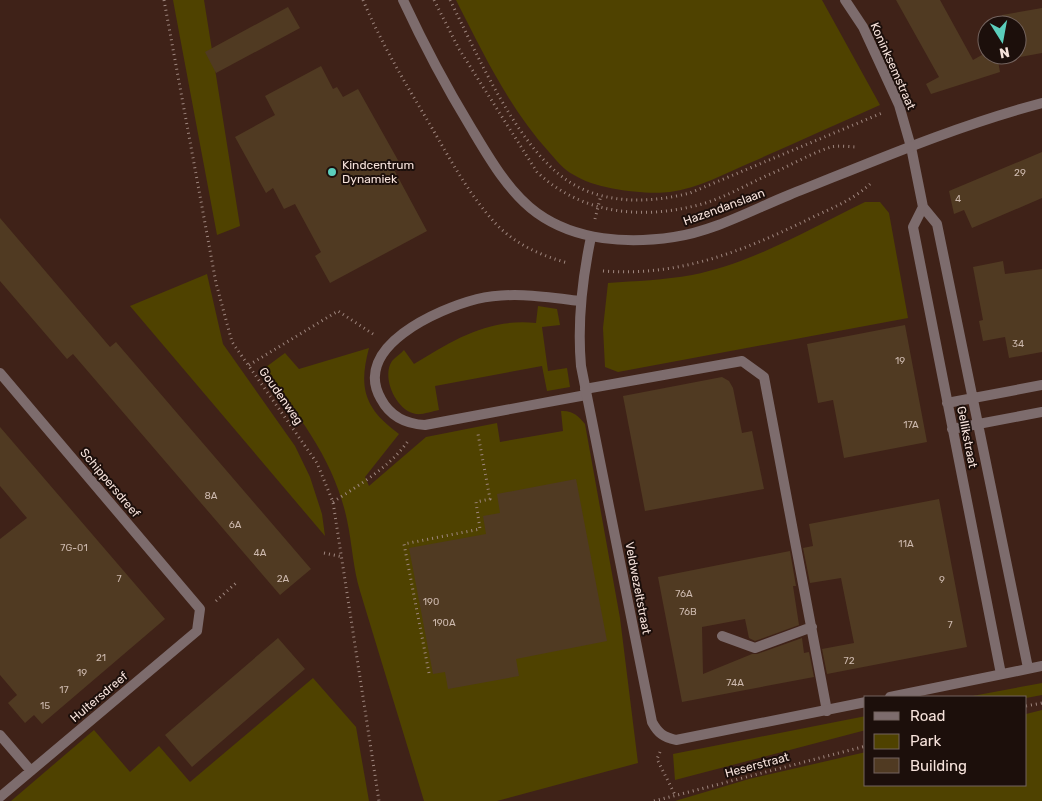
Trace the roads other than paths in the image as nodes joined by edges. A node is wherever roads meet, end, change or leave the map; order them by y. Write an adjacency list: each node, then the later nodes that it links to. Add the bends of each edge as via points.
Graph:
1 (403, 0): 6 (street, Hazendanslaan, via 450,93 522,201 556,224)
2 (845, 0): 4 (street, Koninksemstraat, via 863,27 899,105)
3 (1042, 103): 4 (street, Hazendanslaan)
4 (911, 146): 5 (street, Gellikstraat); 6 (street, Hazendanslaan, via 691,234 641,240)
5 (923, 207): 11 (street, Gellikstraat, via 937,224); 12 (street, Gellikstraat, via 913,227)
6 (591, 236): 7 (street, Veldwezeltstraat)
7 (580, 301): 10 (street, Veldwezeltstraat, via 579,341); 10 (street, via 514,295 477,299 454,307 389,344 374,367 374,384 382,402 392,413 416,425)
8 (0, 373): 16 (street, Schippersdreef)
9 (1042, 385): 11 (street)
10 (586, 392): 17 (street, via 742,361 764,377); 24 (street, Veldwezeltstraat, via 652,722 657,731 676,740)
11 (973, 398): 12 (street); 14 (street, Gellikstraat)
12 (947, 403): 15 (street, Gellikstraat)
13 (1042, 412): 14 (street)
14 (979, 424): 15 (street); 20 (street, Gellikstraat)
15 (952, 429): 21 (street, Gellikstraat)
16 (200, 609): 26 (street, Hultersdreef, via 197,631)
17 (812, 627): 18 (street, via 755,648); 24 (street)
18 (722, 636)
19 (1042, 666): 20 (street)
20 (1028, 668): 21 (street)
21 (1001, 674): 22 (street)
22 (895, 696)
23 (864, 702): 24 (street, Veldwezeltstraat)
24 (827, 711)
25 (0, 735): 26 (street)
26 (31, 771): 27 (street, Hultersdreef)
27 (0, 797)

